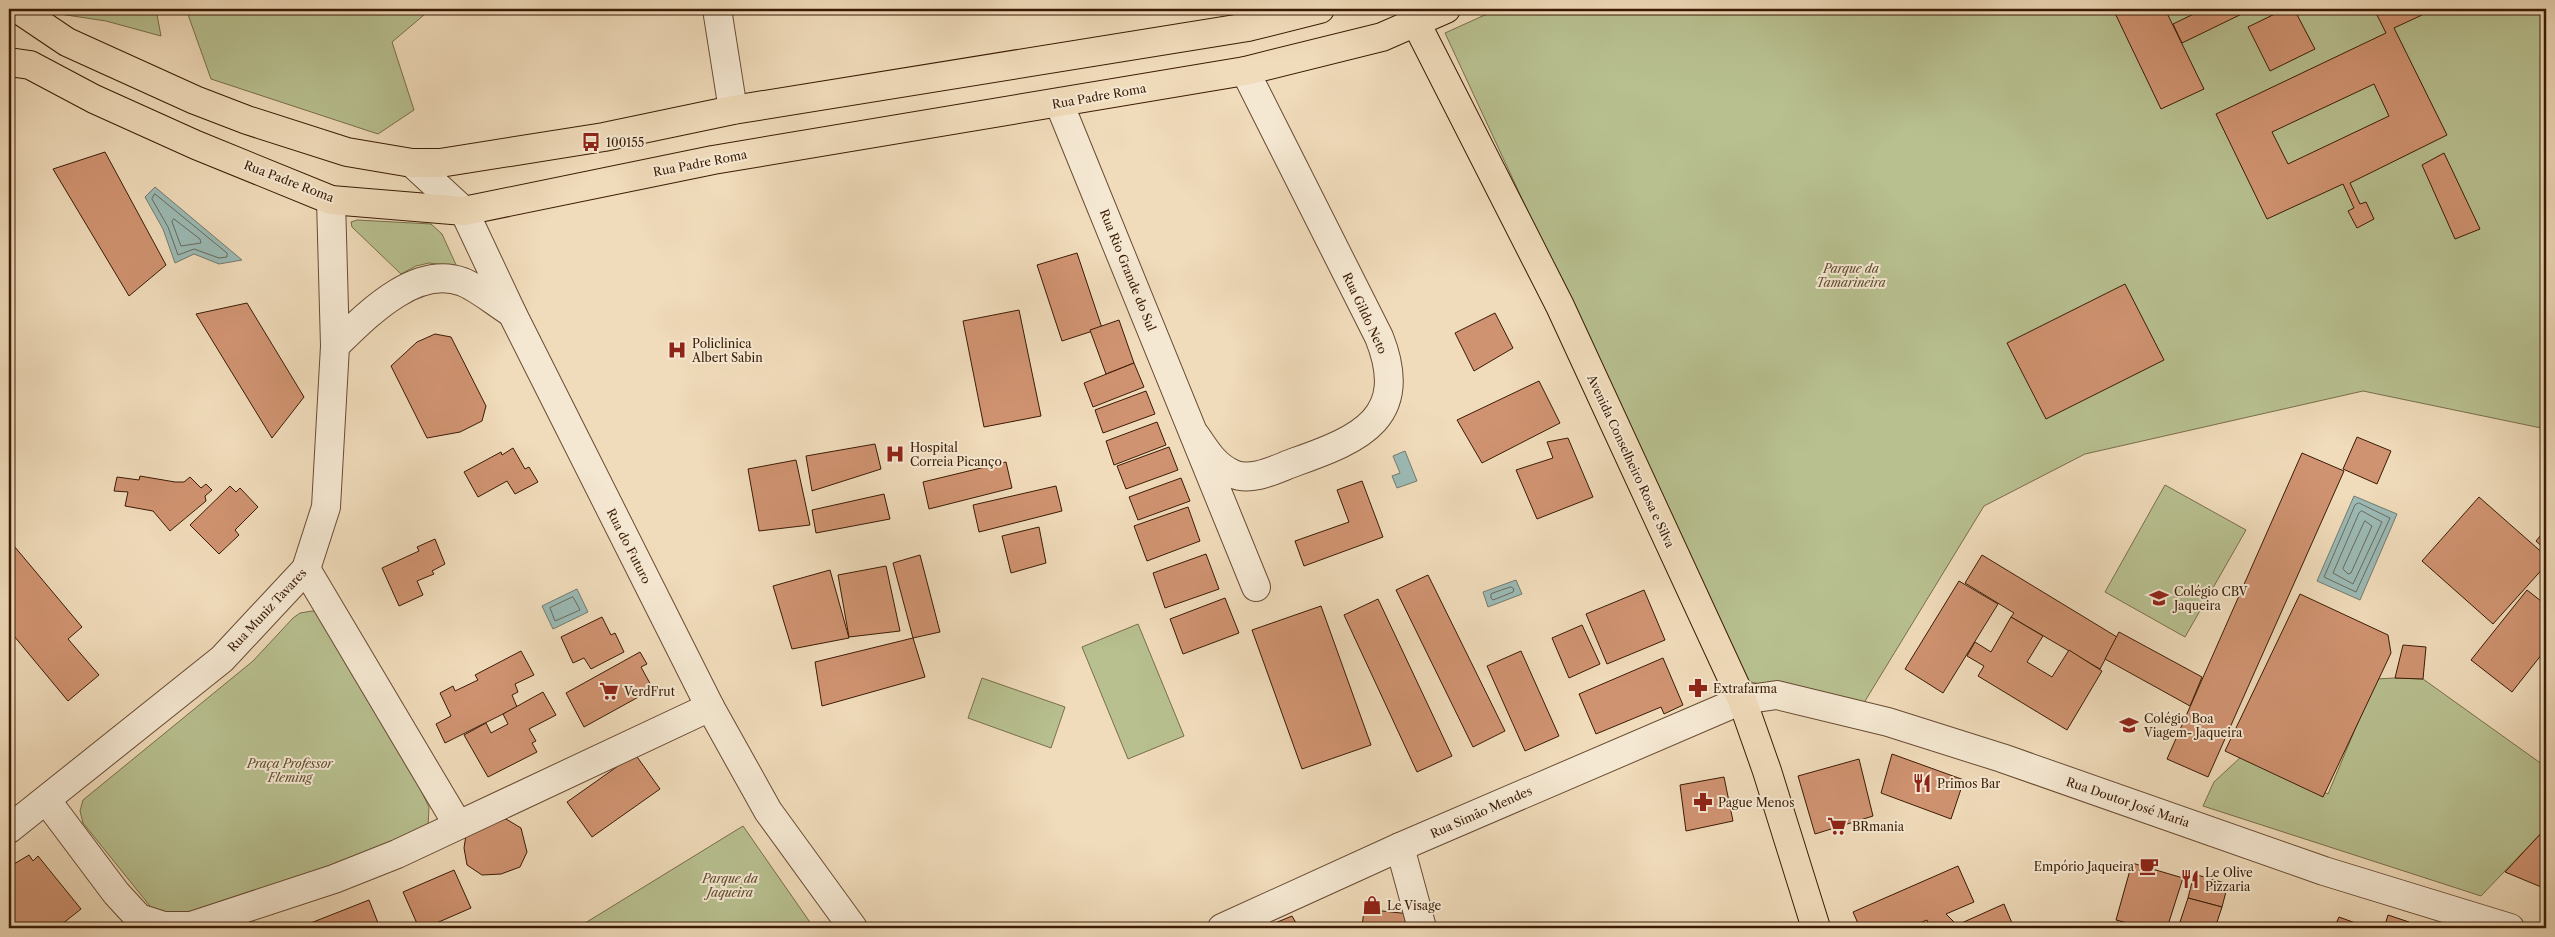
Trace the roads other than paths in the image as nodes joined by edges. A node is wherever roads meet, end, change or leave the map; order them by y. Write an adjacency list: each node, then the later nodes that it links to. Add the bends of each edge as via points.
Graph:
1 (18, 9): 11 (main road, via 67,42 195,100 347,152)
2 (716, 9): 10 (street)
3 (1320, 9): 10 (main road, via 1248,27)
4 (1446, 9): 5 (main road, Rua Padre Roma)
5 (1413, 15): 8 (main road, Rua Padre Roma, via 1382,37); 20 (main road, Avenida Conselheiro Rosa e Silva, via 1560,306)
6 (9, 46): 7 (street, Rua Padre Roma)
7 (19, 64): 12 (main road, Rua Padre Roma, via 196,145)
8 (1245, 71): 9 (main road, Rua Padre Roma); 17 (street, Rua Gildo Neto, via 1378,337 1387,357 1389,374 1382,410 1358,436 1320,454 1267,472 1250,476)
9 (1059, 103): 13 (main road, Rua Padre Roma, via 713,160); 16 (street, Rua Rio Grande do Sul)
10 (733, 110): 11 (main road, via 604,137 440,163)
11 (412, 163): 13 (street, Rua do Futuro)
12 (331, 200): 13 (main road, Rua Padre Roma); 15 (street, Rua Muniz Tavares)
13 (464, 211): 14 (street, Rua do Futuro)
14 (512, 313): 15 (street, via 463,282 433,279 408,286 361,321); 21 (street, Rua do Futuro)
15 (335, 346): 18 (street, Rua Muniz Tavares, via 326,507)
16 (1196, 436): 17 (street, Rua Rio Grande do Sul, via 1218,465); 19 (street, Rua Rio Grande do Sul)
17 (1234, 474)
18 (306, 569): 22 (street, Rua Muniz Tavares, via 222,659); 23 (street)
19 (1256, 587)
20 (1742, 700): 25 (street, Rua Simão Mendes); 29 (main road, Avenida Conselheiro Rosa e Silva); 30 (street, Rua Doutor José Maria, via 1777,695 1888,722 2002,758 2324,871)
21 (710, 707): 23 (street); 26 (street, Rua do Futuro, via 768,811)
22 (46, 801): 23 (street, via 139,918 164,926 191,926 334,879); 24 (street, Rua Muniz Tavares)
23 (458, 825)
24 (9, 829)
25 (1400, 847): 27 (street, Rua Simão Mendes); 28 (street)
26 (853, 928)
27 (1222, 928)
28 (1422, 928)
29 (1816, 928)
30 (2510, 928)

